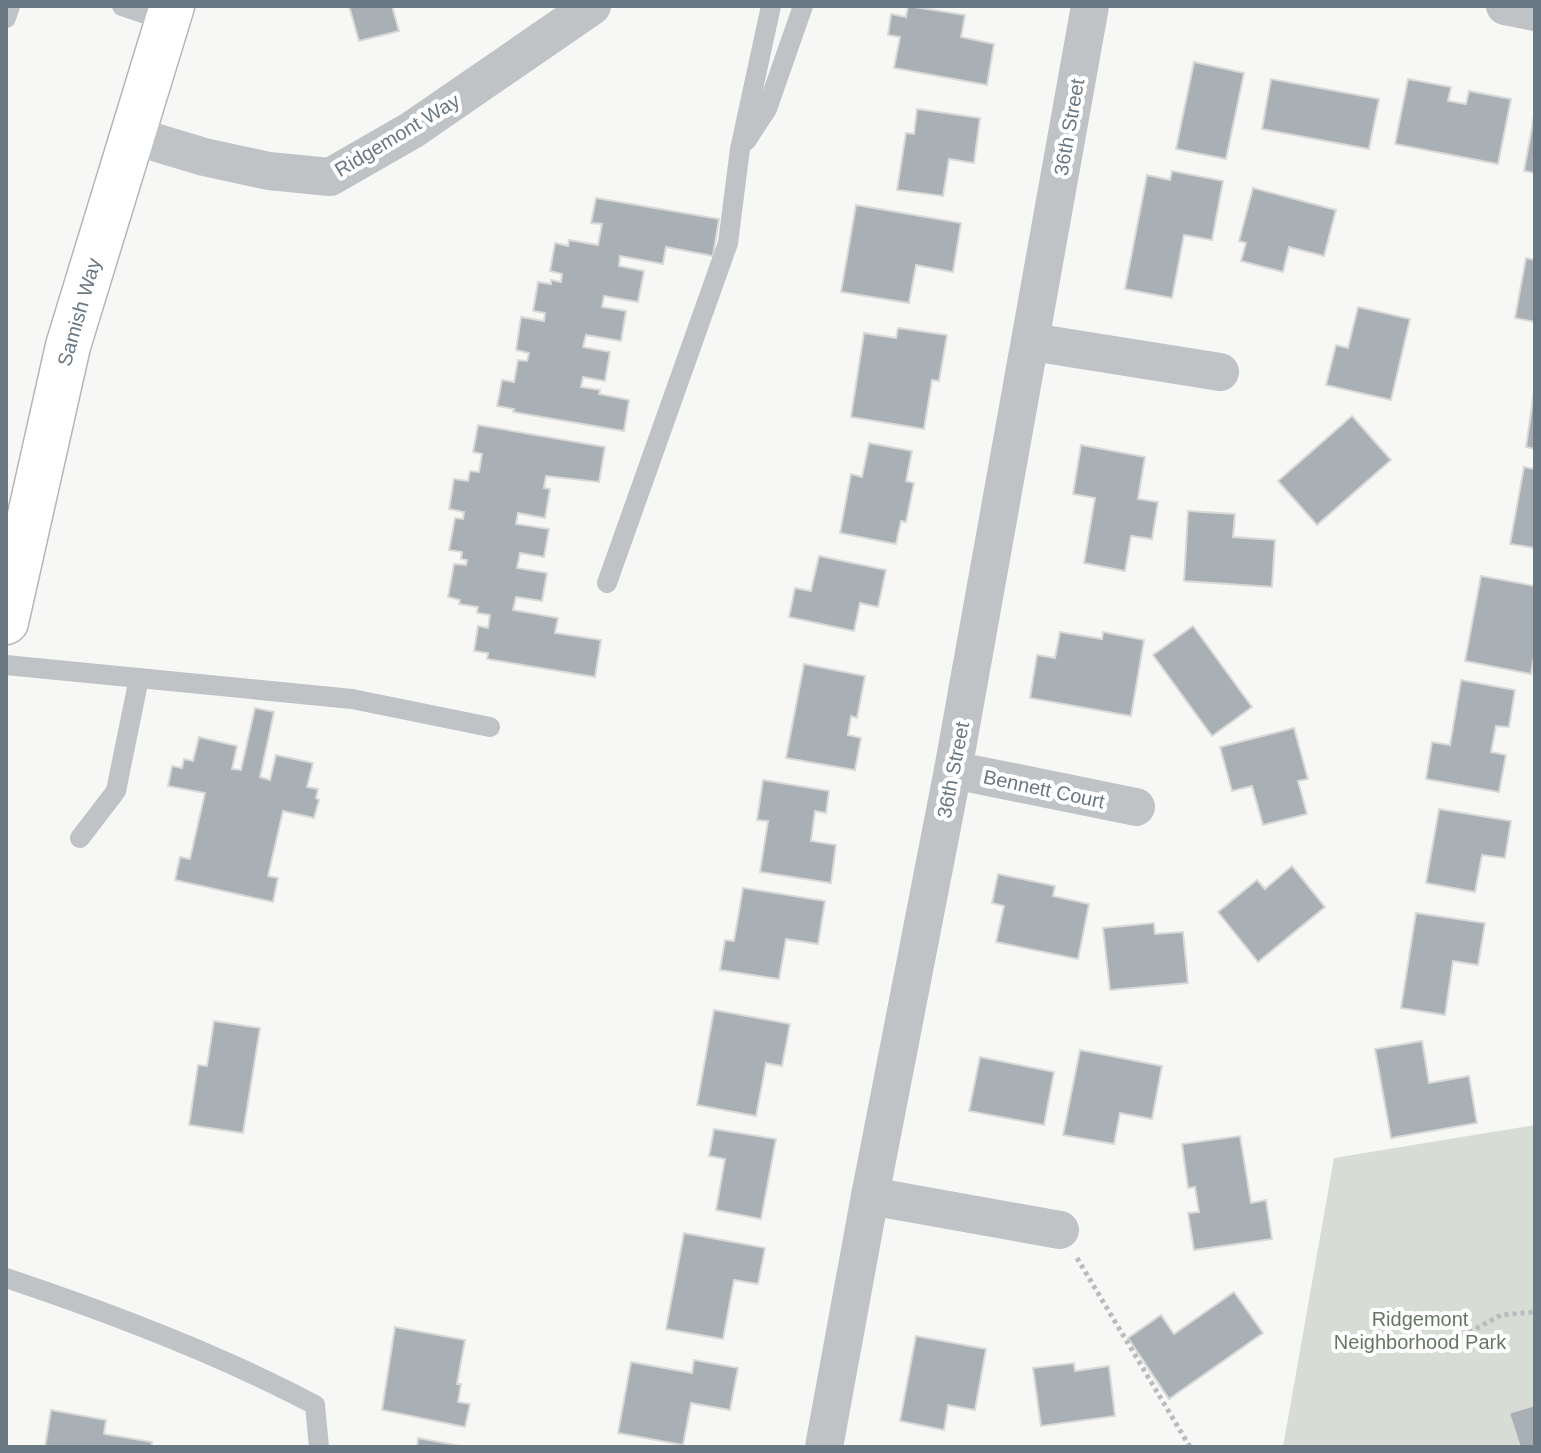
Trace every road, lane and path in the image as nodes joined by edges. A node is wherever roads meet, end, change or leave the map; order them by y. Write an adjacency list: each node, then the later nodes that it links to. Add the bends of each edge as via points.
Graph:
1 (10, 6): 10 (lane)
2 (122, 6): 9 (lane)
3 (592, 6): 11 (street, Ridgemont Way, via 412,130 330,177 256,169)
4 (771, 6): 12 (lane)
5 (803, 6): 12 (lane, via 767,109)
6 (1090, 6): 13 (street, 36th Street)
7 (1505, 6): 8 (street)
8 (1535, 12)
9 (169, 13): 11 (main road, Samish Way)
10 (6, 18)
11 (131, 135): 16 (main road, Samish Way, via 68,346)
12 (740, 149): 15 (lane, via 728,243)
13 (1032, 342): 14 (street); 20 (street, 36th Street)
14 (1220, 372)
15 (607, 583)
16 (6, 622)
17 (6, 665): 18 (lane)
18 (139, 678): 19 (lane, via 352,699); 22 (lane, via 116,791)
19 (490, 727)
20 (953, 770): 21 (street, Bennett Court); 23 (street, 36th Street)
21 (1136, 807)
22 (80, 838)
23 (870, 1196): 24 (street); 29 (street, 36th Street)
24 (1060, 1230): 30 (path)
25 (6, 1278): 28 (lane, via 257,1374 315,1405)
26 (1535, 1312): 27 (path, via 1501,1315)
27 (1448, 1344)
28 (319, 1447)
29 (824, 1447)
30 (1190, 1447)

